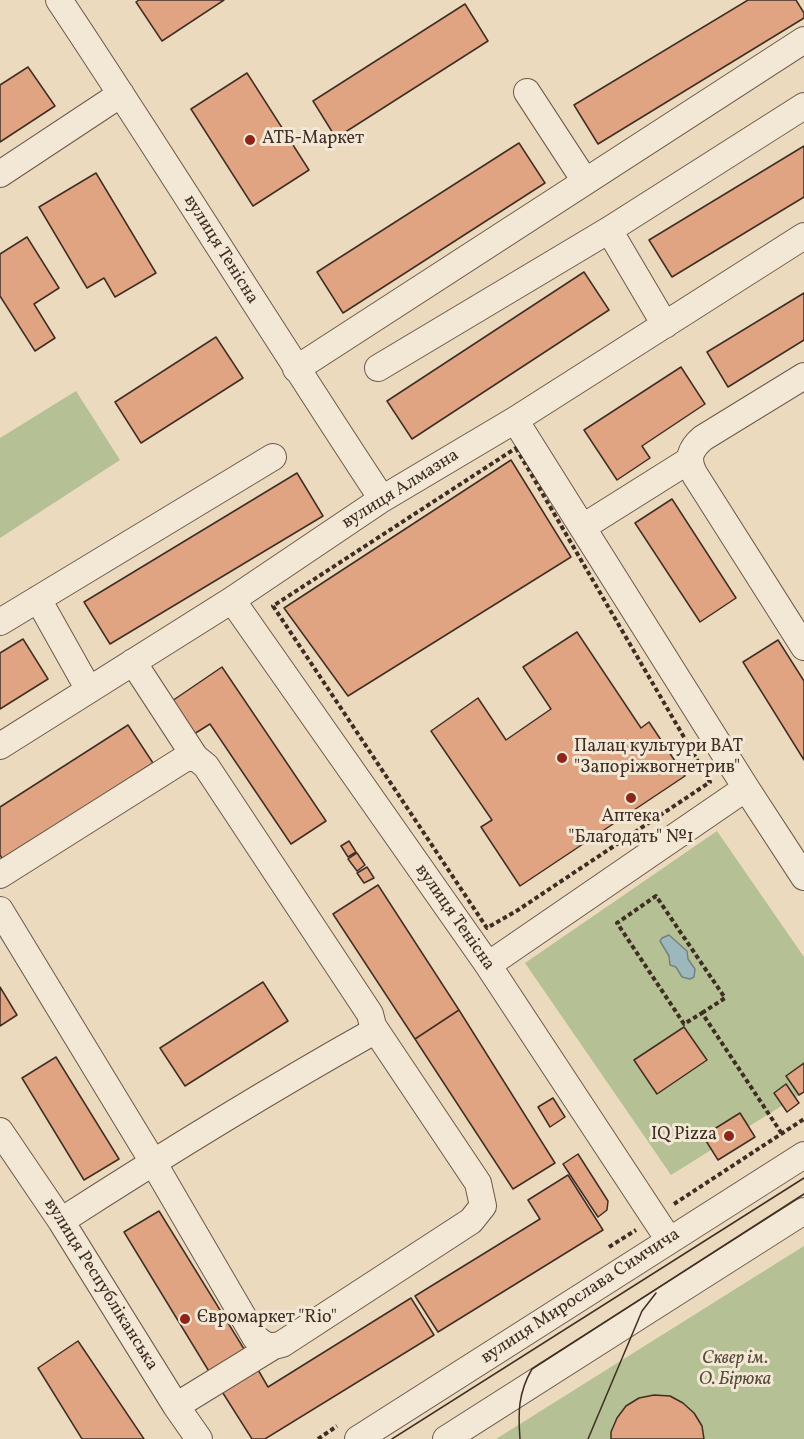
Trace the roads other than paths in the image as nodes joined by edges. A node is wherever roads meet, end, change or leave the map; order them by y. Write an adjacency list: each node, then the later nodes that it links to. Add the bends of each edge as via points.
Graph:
1 (59, 0): 4 (street, вулиця Тенісна)
2 (804, 40): 7 (street)
3 (527, 92): 7 (street)
4 (121, 94): 6 (street); 12 (street, вулиця Тенісна)
5 (804, 106): 8 (street)
6 (0, 174)
7 (585, 181): 12 (street)
8 (609, 230): 10 (street); 11 (street)
9 (804, 236): 10 (street, вулиця Алмазна)
10 (665, 325): 14 (street, вулиця Алмазна)
11 (378, 368)
12 (296, 369): 17 (street, вулиця Тенісна)
13 (804, 376): 16 (street, via 703,438 690,452)
14 (514, 420): 17 (street, вулиця Алмазна); 18 (street)
15 (273, 457): 19 (street)
16 (688, 461): 18 (street); 22 (street)
17 (382, 499): 20 (street, вулиця Алмазна)
18 (583, 527): 27 (street)
19 (38, 599): 21 (street); 24 (street)
20 (232, 600): 23 (street, вулиця Алмазна); 31 (street, вулиця Тенісна)
21 (0, 622)
22 (804, 647)
23 (134, 662): 24 (street, вулиця Алмазна); 26 (street)
24 (89, 690): 25 (street, вулиця Алмазна)
25 (0, 746)
26 (195, 757): 28 (street, via 184,759); 32 (street, via 206,766 370,1014)
27 (746, 788): 29 (street); 31 (street)
28 (0, 875)
29 (804, 877)
30 (0, 910): 35 (street)
31 (488, 965): 38 (street, вулиця Тенісна)
32 (373, 1026): 35 (street, via 369,1034); 39 (street, via 478,1183 483,1206 471,1221)
33 (0, 1131): 37 (street, вулиця Республіканська)
34 (804, 1155): 38 (street, вулиця Мирослава Симчича)
35 (153, 1162): 37 (street); 39 (street, via 255,1337 262,1345)
36 (804, 1211): 43 (street)
37 (61, 1221): 40 (street, вулиця Республіканська)
38 (669, 1240): 42 (street, вулиця Мирослава Симчича)
39 (273, 1347): 40 (street)
40 (176, 1406): 41 (street, вулиця Республіканська)
41 (199, 1439)
42 (358, 1439)
43 (446, 1439)

